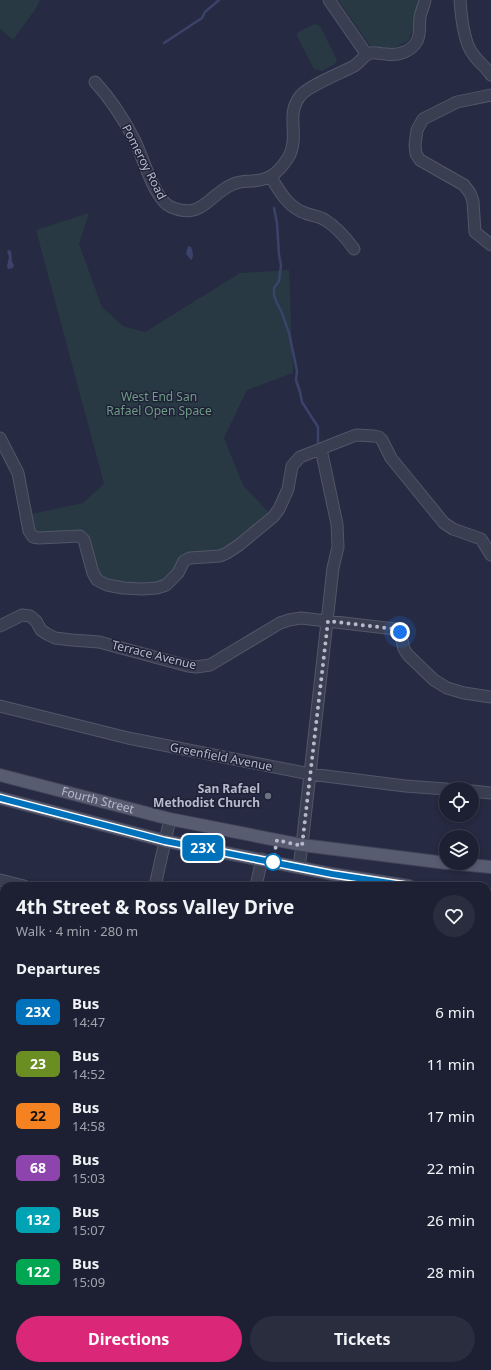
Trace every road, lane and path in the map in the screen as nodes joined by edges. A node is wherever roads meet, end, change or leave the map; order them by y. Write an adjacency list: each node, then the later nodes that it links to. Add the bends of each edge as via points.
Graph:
1 (329, 0): 4 (street)
2 (425, 0): 4 (street, via 418,38 414,46 400,54)
3 (460, 0): 5 (street, via 464,32 472,54)
4 (367, 54): 8 (street, via 353,66 301,95 293,109 292,150)
5 (491, 75)
6 (95, 82): 8 (street, Pomeroy Road, via 106,93 134,139 160,196 169,206 180,210 195,210 231,185)
7 (491, 95): 9 (street, via 457,102 423,119 415,145 420,160 464,185 473,201 475,232)
8 (271, 177): 10 (street, via 280,194 289,203 299,211 324,219 344,236)
9 (491, 245)
10 (354, 249)
11 (0, 438): 12 (street, via 18,473 27,525 33,537 80,536 84,540 97,580 107,585 142,589 166,585 178,573 184,561 190,558 220,556 239,545 279,509 288,489 290,470 294,462 309,452)
12 (321, 449): 13 (street, via 356,435 379,437 391,458 444,523 453,530 481,539); 14 (street, via 339,536)
13 (491, 555)
14 (328, 621): 15 (street, Terrace Avenue, via 301,618 285,621 210,665 196,667 99,642 55,638 41,630 30,616 22,615); 16 (street, Terrace Avenue, via 395,629 400,632 408,655 434,680 447,688); 18 (street)
15 (0, 626)
16 (491, 697)
17 (0, 706): 18 (street, Greenfield Avenue, via 128,738)
18 (310, 774): 20 (street, Greenfield Avenue); 26 (street)
19 (0, 775): 24 (main road, Fourth Street)
20 (439, 788)
21 (479, 792): 22 (street)
22 (491, 793)
23 (0, 798): 25 (main road, Fourth Street)
24 (170, 819): 25 (street); 26 (main road, Fourth Street)
25 (165, 841): 27 (main road, Fourth Street); 32 (street)
26 (302, 846): 28 (main road, Fourth Street); 29 (street)
27 (262, 859): 29 (main road, Fourth Street); 33 (street)
28 (439, 862)
29 (299, 867): 34 (main road, Fourth Street)
30 (479, 867): 31 (main road)
31 (491, 868)
32 (156, 882)
33 (257, 882)
34 (385, 882)

